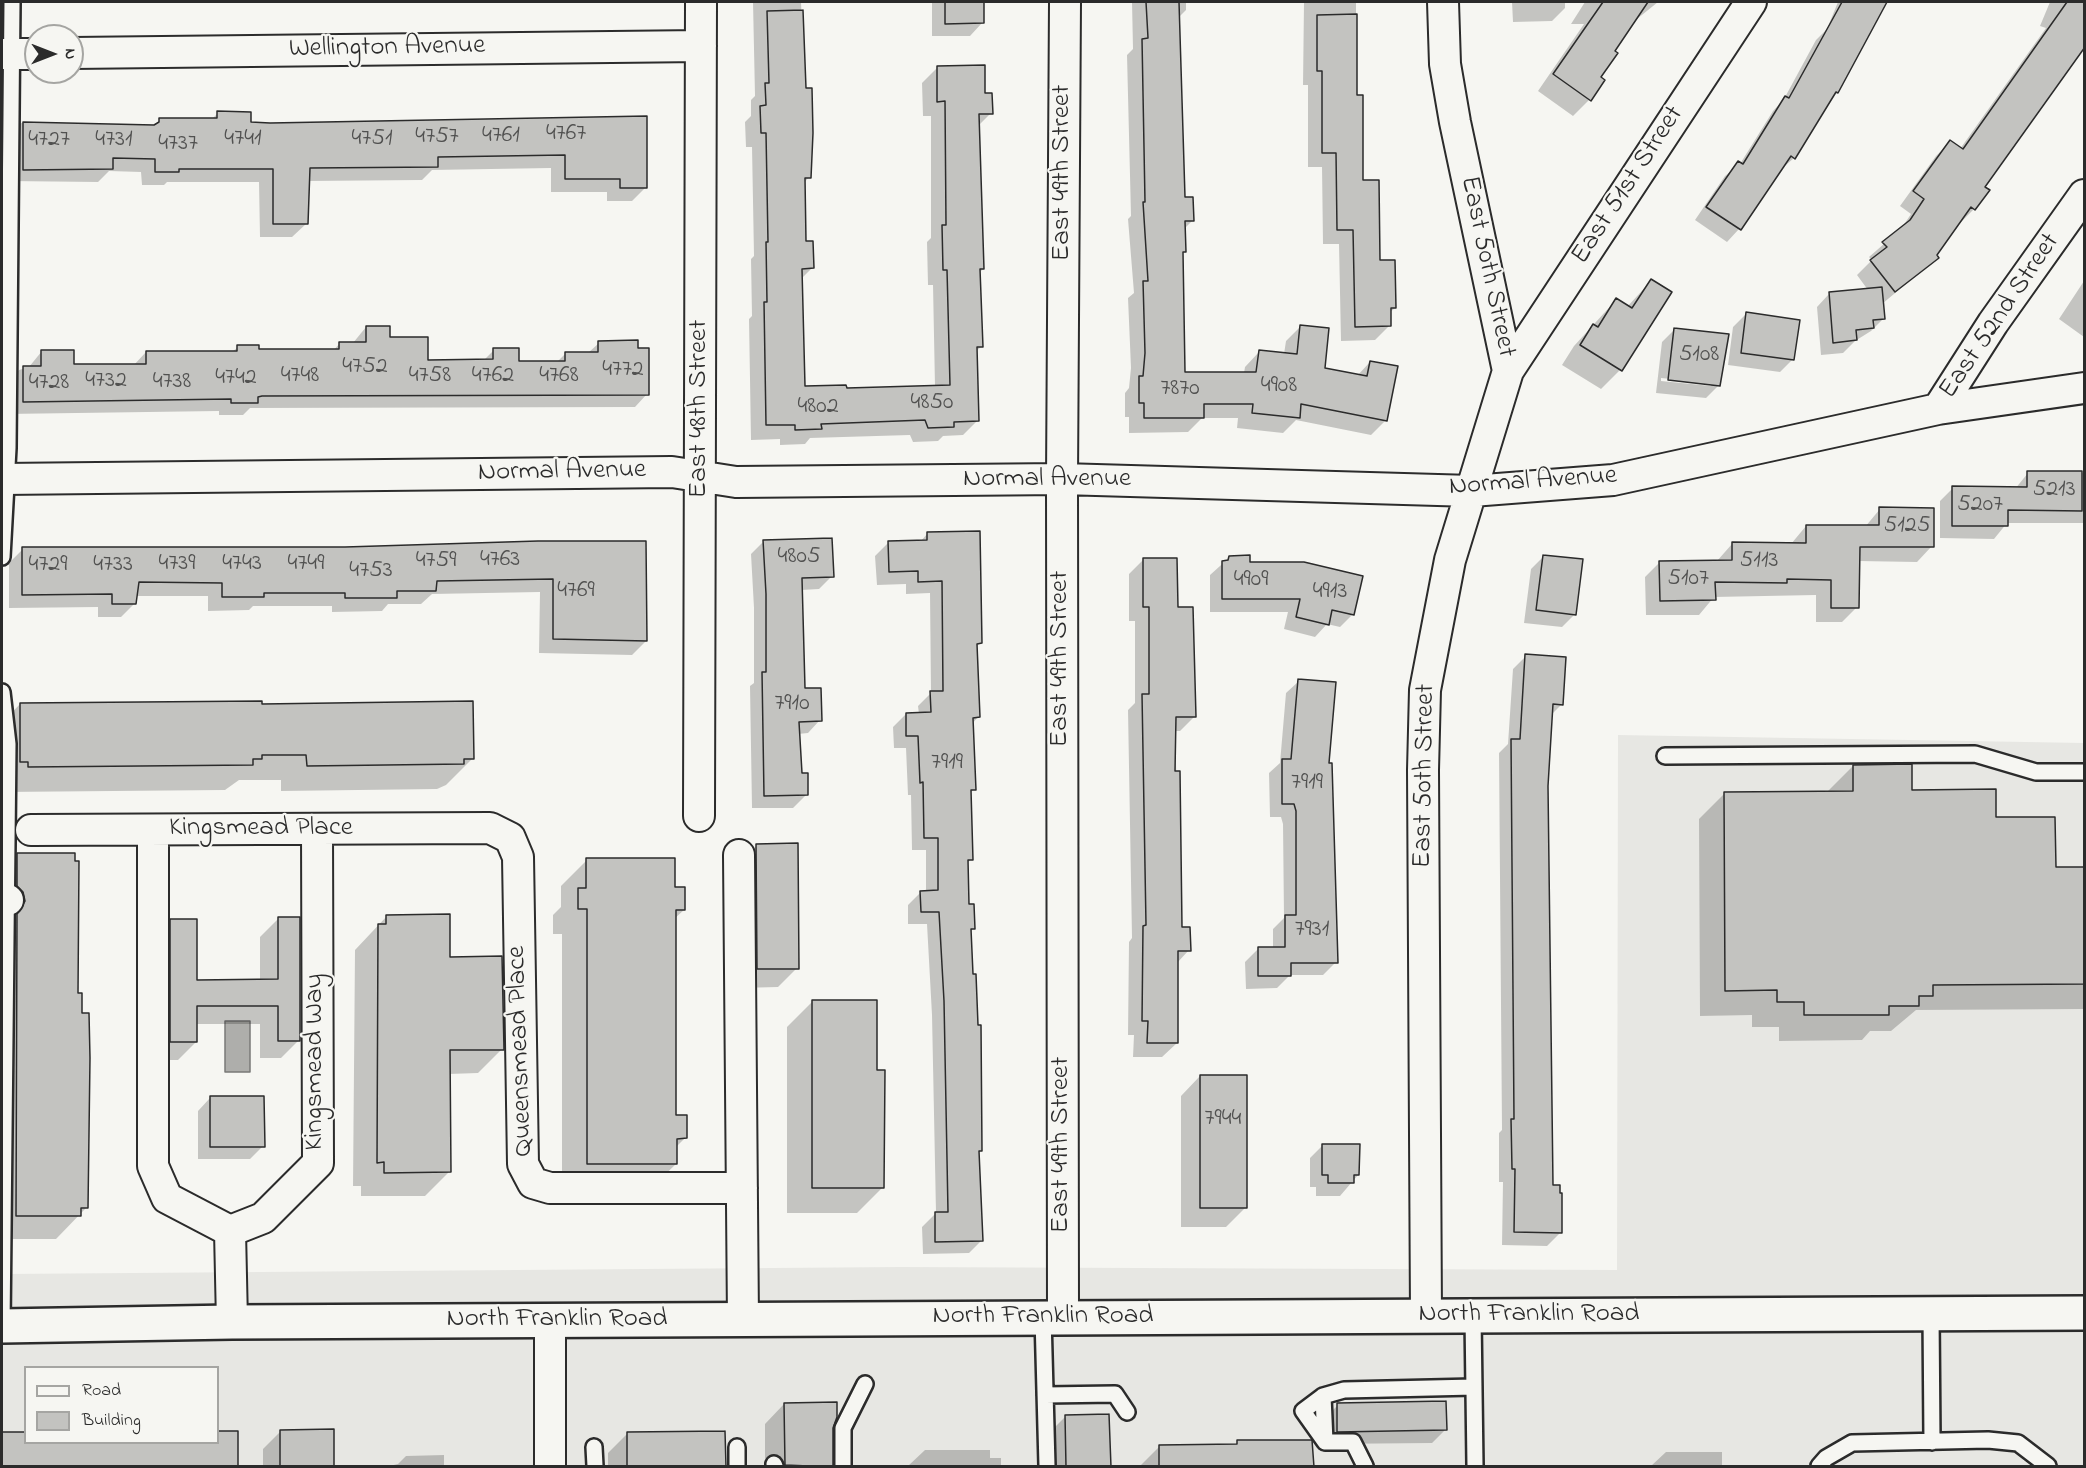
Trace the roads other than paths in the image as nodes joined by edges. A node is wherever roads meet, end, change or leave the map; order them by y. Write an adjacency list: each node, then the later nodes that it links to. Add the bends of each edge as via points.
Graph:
1 (12, 2): 8 (lane)
2 (701, 2): 6 (street, East 48th Street)
3 (1065, 2): 16 (street, East 49th Street)
4 (1443, 2): 11 (street, East 50th Street, via 1445,64 1455,123)
5 (1751, 2): 11 (street, East 51st Street)
6 (701, 46): 7 (street, Wellington Avenue); 14 (street, East 48th Street)
7 (84, 53)
8 (16, 54): 10 (lane)
9 (2085, 195): 13 (street, East 52nd Street, via 1993,323)
10 (6, 272): 15 (lane, via 8,448)
11 (1508, 371): 17 (street, East 50th Street)
12 (2085, 388): 13 (street, Normal Avenue)
13 (1938, 409): 17 (street, Normal Avenue, via 1613,480)
14 (701, 477): 15 (street, Normal Avenue, via 672,472); 16 (street, Normal Avenue, via 736,482); 22 (street, East 48th Street)
15 (3, 479): 18 (lane)
16 (1062, 479): 17 (street, Normal Avenue); 35 (street, East 49th Street)
17 (1472, 491): 33 (street, East 50th Street, via 1443,586 1423,717)
18 (2, 557)
19 (2, 692): 28 (lane, via 8,744)
20 (1665, 756): 21 (lane, via 1975,754 2036,771)
21 (2085, 772)
22 (699, 816)
23 (490, 828): 26 (street, Kingsmead Place); 29 (street, Queensmead Place, via 510,838 518,857 523,1164 533,1183 550,1188)
24 (31, 830): 25 (street, Kingsmead Place)
25 (153, 830): 26 (street, Kingsmead Place); 30 (street, via 153,1166 167,1198)
26 (317, 830): 30 (street, Kingsmead Way, via 318,1163 263,1218)
27 (739, 855): 29 (street)
28 (5, 900): 39 (lane)
29 (742, 1188): 36 (street)
30 (230, 1231): 38 (street)
31 (2085, 1312): 32 (main road, North Franklin Road)
32 (1931, 1314): 34 (main road, North Franklin Road); 44 (lane)
33 (1426, 1316): 34 (main road, North Franklin Road); 35 (main road, North Franklin Road)
34 (1473, 1316): 41 (lane)
35 (1053, 1317): 36 (main road, North Franklin Road); 42 (lane)
36 (743, 1320): 37 (main road, North Franklin Road)
37 (550, 1321): 38 (main road, North Franklin Road); 47 (street)
38 (232, 1322): 39 (main road, North Franklin Road)
39 (2, 1326)
40 (865, 1384): 50 (lane, via 843,1428)
41 (1474, 1387): 52 (lane, via 1344,1390 1323,1396 1325,1442 1353,1442); 53 (lane)
42 (1045, 1395): 43 (lane, via 1115,1394); 51 (lane)
43 (1127, 1412)
44 (1932, 1442): 54 (lane, via 1852,1443 1826,1458); 55 (lane, via 2018,1443)
45 (594, 1447): 48 (lane)
46 (737, 1447): 49 (lane)
47 (550, 1467)
48 (595, 1467)
49 (737, 1467)
50 (843, 1467)
51 (1047, 1467)
52 (1365, 1467)
53 (1475, 1467)
54 (1819, 1467)
55 (2048, 1467)

